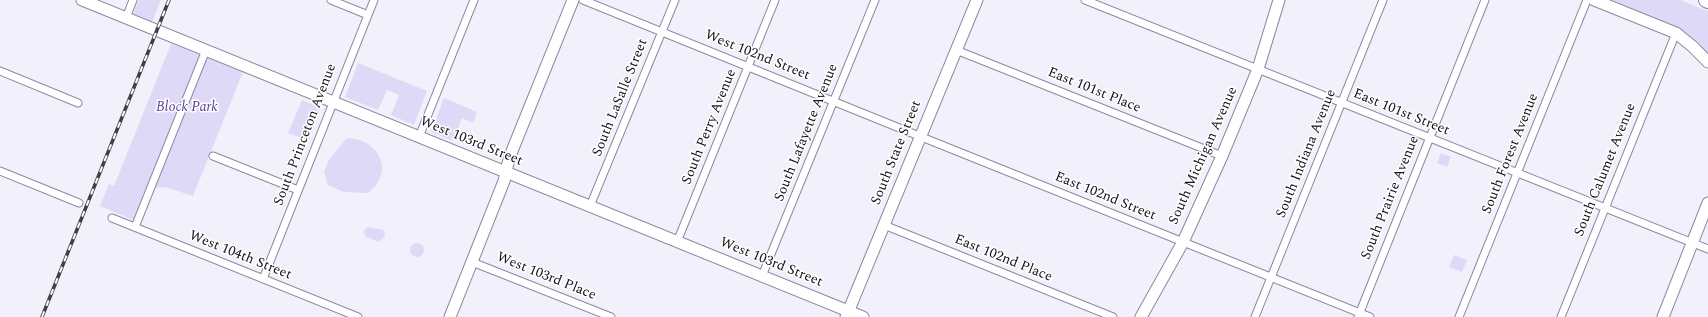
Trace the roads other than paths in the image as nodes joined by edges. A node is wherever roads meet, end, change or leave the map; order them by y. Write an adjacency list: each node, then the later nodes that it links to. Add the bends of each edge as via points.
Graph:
1 (82, 0): 19 (main road, West 103rd Street)
2 (133, 0): 19 (street)
3 (331, 0): 18 (street)
4 (374, 0): 18 (street, South Princeton Avenue)
5 (474, 0): 32 (street)
6 (574, 0): 38 (main road)
7 (583, 0): 20 (street, West 102nd Street)
8 (675, 0): 20 (street, South LaSalle Street)
9 (775, 0): 25 (street, South Perry Avenue)
10 (875, 0): 29 (street, South Lafayette Avenue)
11 (977, 0): 23 (main road, South State Street)
12 (1085, 0): 26 (street, East 101st Street)
13 (1279, 0): 26 (main road, South Michigan Avenue)
14 (1383, 0): 31 (street, South Indiana Avenue)
15 (1485, 0): 34 (street, South Prairie Avenue)
16 (1586, 0): 39 (street, South Forest Avenue)
17 (1594, 0): 21 (main road)
18 (368, 15): 28 (street, South Princeton Avenue)
19 (126, 18): 22 (main road, West 103rd Street)
20 (662, 32): 25 (street, West 102nd Street); 43 (street, South LaSalle Street)
21 (1676, 34): 24 (main road); 44 (street, South Calumet Avenue)
22 (206, 50): 28 (main road, West 103rd Street); 47 (street)
23 (956, 50): 33 (main road, South State Street); 36 (street, East 101st Place)
24 (1708, 62)
25 (748, 67): 29 (street, West 102nd Street); 48 (street, South Perry Avenue)
26 (1258, 69): 31 (street, East 101st Street); 36 (main road, South Michigan Avenue)
27 (0, 71): 30 (street)
28 (333, 102): 32 (main road, West 103rd Street); 40 (street, South Princeton Avenue)
29 (834, 102): 33 (street, West 102nd Street); 53 (street, South Lafayette Avenue)
30 (78, 103)
31 (1342, 103): 34 (street, East 101st Street); 54 (street, South Indiana Avenue)
32 (419, 137): 38 (main road, West 103rd Street)
33 (920, 137): 46 (main road, South State Street); 49 (street, East 102nd Street)
34 (1430, 138): 39 (street, East 101st Street); 57 (street, South Prairie Avenue)
35 (213, 156): 40 (street)
36 (1222, 156): 49 (main road, South Michigan Avenue)
37 (0, 171): 41 (street)
38 (506, 172): 43 (main road, West 103rd Street); 52 (main road)
39 (1517, 173): 44 (street, East 101st Street); 66 (street, South Forest Avenue)
40 (298, 190): 55 (street, South Princeton Avenue)
41 (79, 203)
42 (1708, 204): 50 (main road)
43 (590, 206): 48 (main road, West 103rd Street)
44 (1605, 208): 50 (street, East 101st Street); 67 (street, South Calumet Avenue)
45 (112, 218): 47 (street, West 104th Street)
46 (884, 225): 56 (main road, South State Street); 62 (street, East 102nd Place)
47 (135, 227): 55 (street, West 104th Street)
48 (677, 242): 53 (main road, West 103rd Street)
49 (1182, 242): 54 (street, East 102nd Street); 63 (main road, South Michigan Avenue)
50 (1692, 243): 51 (street, East 101st Street); 68 (main road)
51 (1708, 249)
52 (472, 262): 59 (main road); 60 (street, West 103rd Place)
53 (762, 276): 56 (main road, West 103rd Street)
54 (1271, 278): 57 (street, East 102nd Street); 64 (street, South Indiana Avenue)
55 (263, 279): 58 (street, West 104th Street)
56 (847, 314): 61 (main road, West 103rd Street)
57 (1358, 315): 65 (street, East 102nd Street)
58 (358, 317)
59 (450, 317)
60 (611, 317)
61 (863, 317)
62 (1113, 317)
63 (1141, 317)
64 (1255, 317)
65 (1370, 317)
66 (1459, 317)
67 (1561, 317)
68 (1663, 317)

